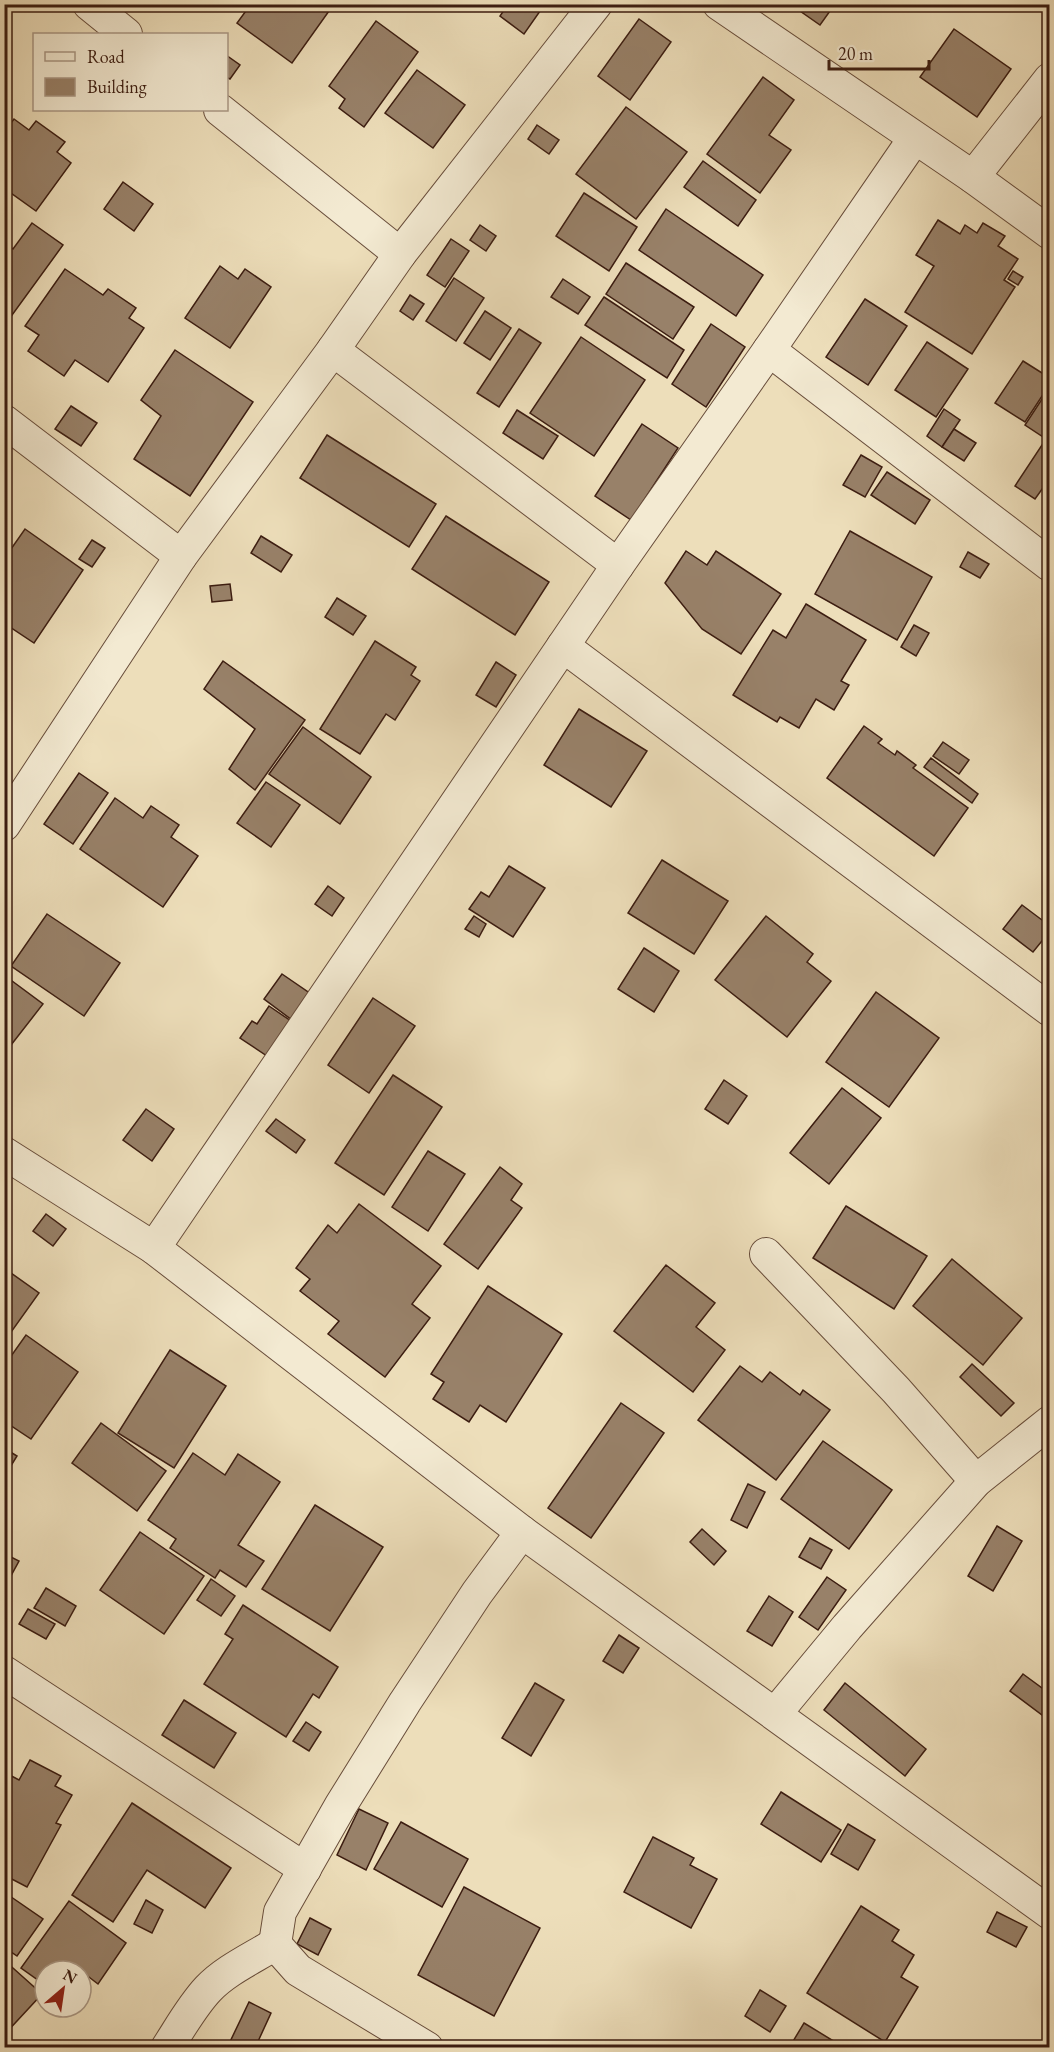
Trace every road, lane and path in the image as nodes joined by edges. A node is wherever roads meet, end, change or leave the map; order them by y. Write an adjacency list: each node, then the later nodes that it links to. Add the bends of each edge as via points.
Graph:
1 (89, 4): 4 (street)
2 (596, 4): 10 (street)
3 (719, 4): 7 (street)
4 (125, 33)
5 (1050, 79): 8 (street)
6 (221, 111): 10 (street)
7 (914, 139): 8 (street); 12 (street)
8 (973, 177): 9 (street)
9 (1050, 232)
10 (400, 254): 11 (street)
11 (333, 350): 14 (street); 15 (street)
12 (769, 350): 15 (street); 16 (street)
13 (4, 421): 14 (street)
14 (181, 556): 18 (street)
15 (618, 565): 17 (street)
16 (1050, 565)
17 (563, 646): 19 (street); 21 (street)
18 (4, 825)
19 (1050, 1010)
20 (4, 1152): 21 (street)
21 (154, 1248): 25 (street)
22 (766, 1254): 24 (street, via 896,1390)
23 (1050, 1422): 24 (street)
24 (976, 1481): 27 (street)
25 (522, 1532): 27 (street); 28 (street, via 405,1702 340,1804)
26 (4, 1672): 28 (street)
27 (776, 1714): 29 (street)
28 (305, 1869): 30 (street, via 280,1912)
29 (1050, 1913)
30 (275, 1944): 31 (street, via 208,1989); 32 (street, via 298,1970)
31 (167, 2048)
32 (427, 2048)

